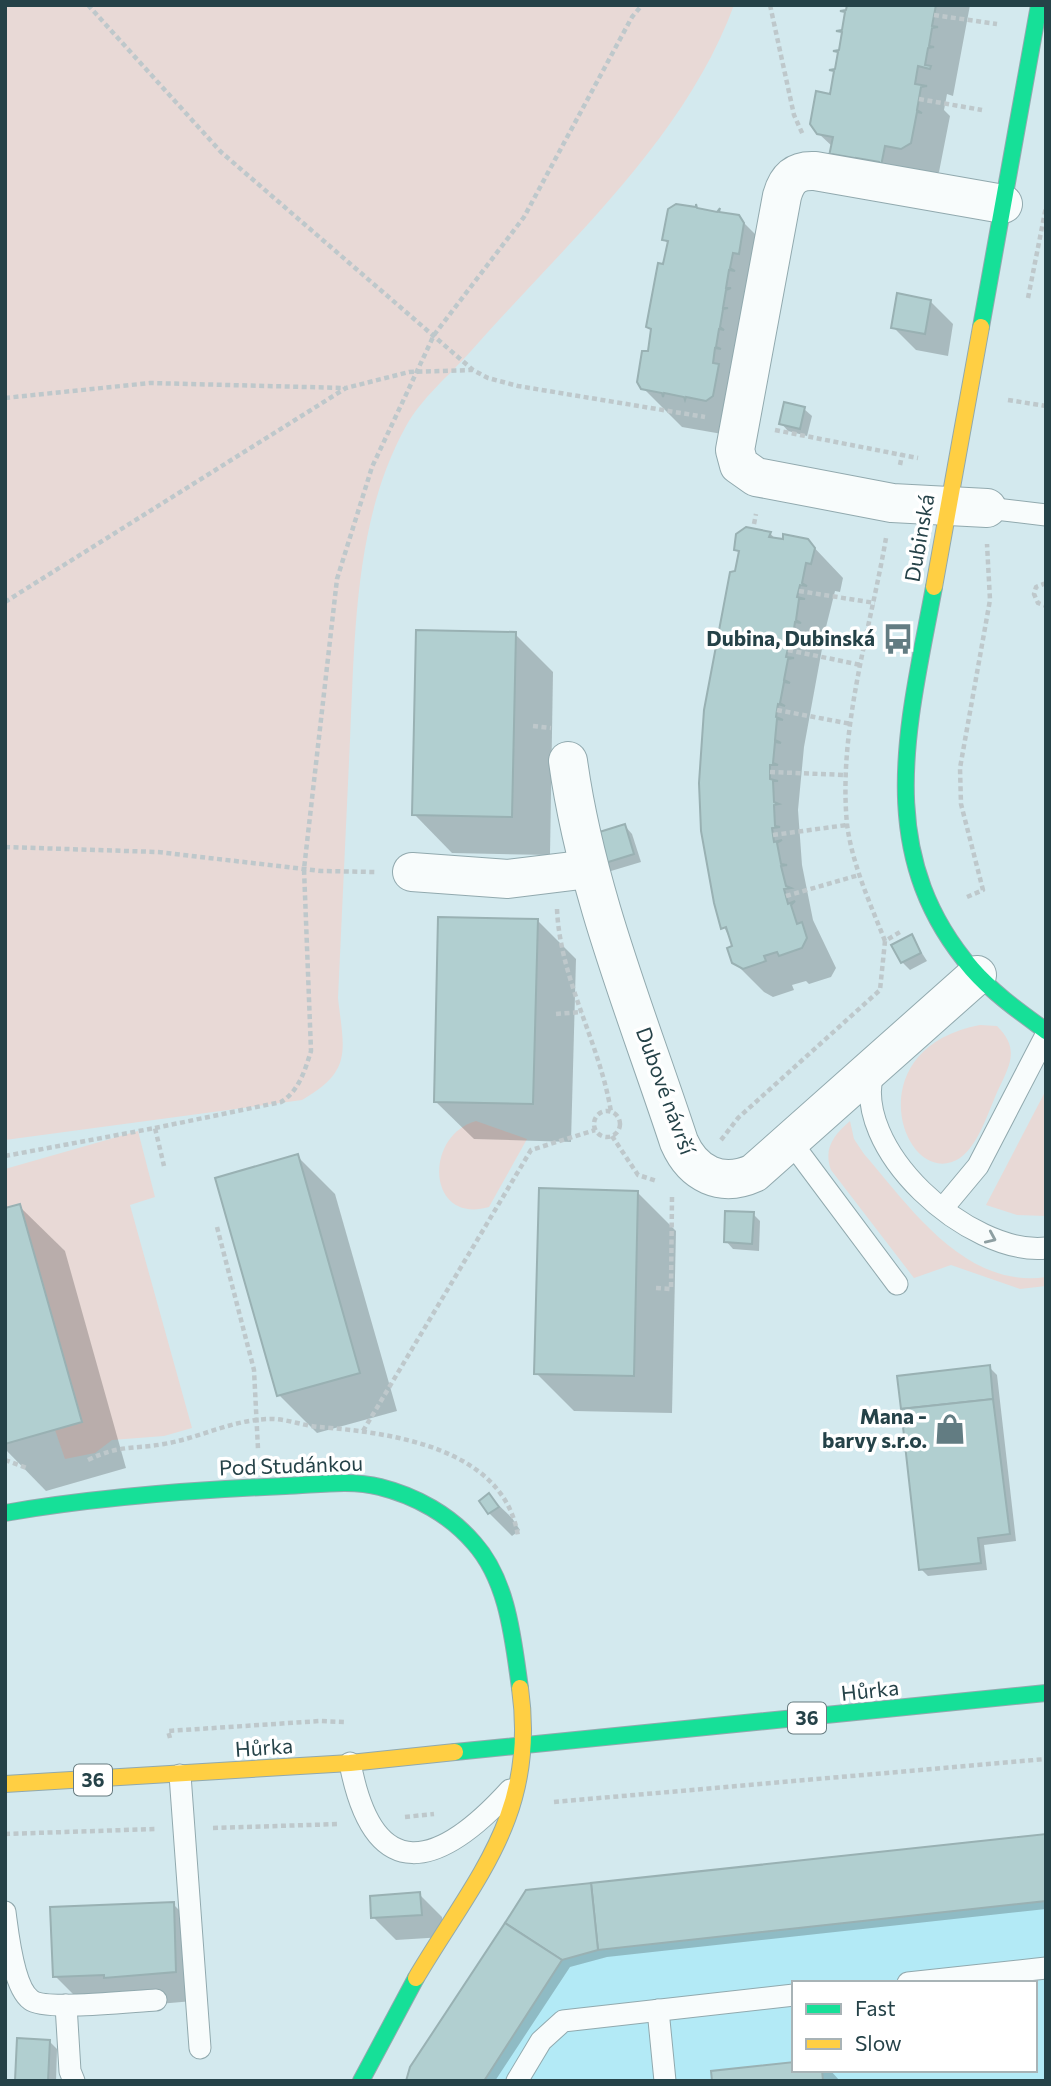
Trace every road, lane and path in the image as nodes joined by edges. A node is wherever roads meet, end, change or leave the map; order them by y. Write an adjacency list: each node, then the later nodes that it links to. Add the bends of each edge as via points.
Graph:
1 (88, 5): 11 (path, via 220,152)
2 (642, 5): 11 (path, via 524,217)
3 (770, 5): 9 (path, via 794,115)
4 (1039, 5): 10 (street, Dubinská)
5 (934, 15): 6 (path)
6 (1008, 26)
7 (919, 99): 8 (path)
8 (990, 111)
9 (808, 146)
10 (1003, 204): 18 (street, via 815,171 795,174 782,195); 20 (street, Dubinská)
11 (434, 335): 12 (path); 13 (path)
12 (473, 370): 13 (path); 18 (path, via 518,386)
13 (416, 372): 14 (path); 38 (path, via 372,467 337,579)
14 (346, 388): 15 (path, via 150,383); 25 (path)
15 (5, 398)
16 (1008, 400): 17 (path)
17 (1046, 406)
18 (740, 423): 19 (path); 20 (street, via 736,458 750,475 892,503)
19 (902, 455)
20 (947, 506): 22 (street); 43 (street, Dubinská, via 902,773 912,862)
21 (1046, 515): 22 (lane)
22 (987, 520): 43 (path, via 990,600 960,768 961,804 983,890)
23 (1046, 583): 27 (path, via 1036,587 1034,594)
24 (799, 591): 26 (path)
25 (5, 602)
26 (875, 603)
27 (1045, 606)
28 (788, 650): 29 (path)
29 (861, 665)
30 (777, 710): 31 (path)
31 (850, 724)
32 (568, 761): 39 (street, Dubové návrší)
33 (770, 772): 34 (path)
34 (846, 775)
35 (848, 825): 36 (path)
36 (773, 835)
37 (5, 847): 38 (path, via 158,852)
38 (304, 869): 40 (path); 50 (path, via 312,1051 291,1096 239,1113)
39 (572, 871): 40 (street, via 508,879); 45 (path, via 558,936); 56 (street, Dubové návrší, via 680,1142)
40 (412, 872)
41 (859, 875): 42 (path)
42 (786, 896)
43 (933, 914): 44 (street, Dubinská); 56 (path, via 885,941 880,990 738,1118 711,1157)
44 (977, 975): 47 (street, Dubinská); 48 (street, Dubové návrší)
45 (582, 1012): 46 (path); 49 (path)
46 (556, 1014)
47 (1046, 1033): 57 (lane, via 978,1166)
48 (875, 1067): 53 (street, Dubové návrší); 57 (lane, via 870,1100 877,1131 899,1165)
49 (611, 1112): 51 (path, via 597,1116); 52 (path, via 619,1126)
50 (155, 1128): 54 (path); 55 (path)
51 (595, 1130): 52 (path); 62 (path, via 531,1150)
52 (611, 1136): 56 (path, via 638,1175)
53 (790, 1142): 56 (street, Dubové návrší, via 743,1178); 60 (lane)
54 (5, 1156)
55 (164, 1166)
56 (684, 1176): 61 (path, via 675,1208 671,1289)
57 (943, 1208): 59 (lane, one-way to 59, via 1003,1243)
58 (217, 1227): 63 (path, via 254,1370 256,1441)
59 (1046, 1248)
60 (897, 1284)
61 (656, 1288)
62 (363, 1431)
63 (262, 1454)
64 (5, 1513): 67 (street, Pod Studánkou, via 61,1503 331,1482 376,1485 411,1496 468,1538 498,1580 523,1703)
65 (1046, 1695): 67 (street, Hůrka / 36)
66 (346, 1723): 70 (path, via 168,1731)
67 (526, 1747): 68 (street, Hůrka / 36); 69 (street)
68 (350, 1763): 69 (lane, via 373,1831 408,1854 428,1853 457,1837 493,1808); 70 (street, Hůrka / 36)
69 (521, 1774): 81 (street, via 495,1848 393,2015)
70 (180, 1775): 71 (street, Hůrka / 36); 79 (lane)
71 (5, 1784)
72 (5, 1912): 77 (lane, via 22,1990 40,2004)
73 (1046, 1968): 74 (lane)
74 (926, 1981)
75 (792, 1995): 78 (lane)
76 (156, 2000): 77 (lane)
77 (66, 2005): 80 (lane)
78 (658, 2010): 82 (lane, via 563,2021 541,2041); 83 (lane)
79 (200, 2048)
80 (74, 2081)
81 (361, 2081)
82 (517, 2081)
83 (665, 2081)

